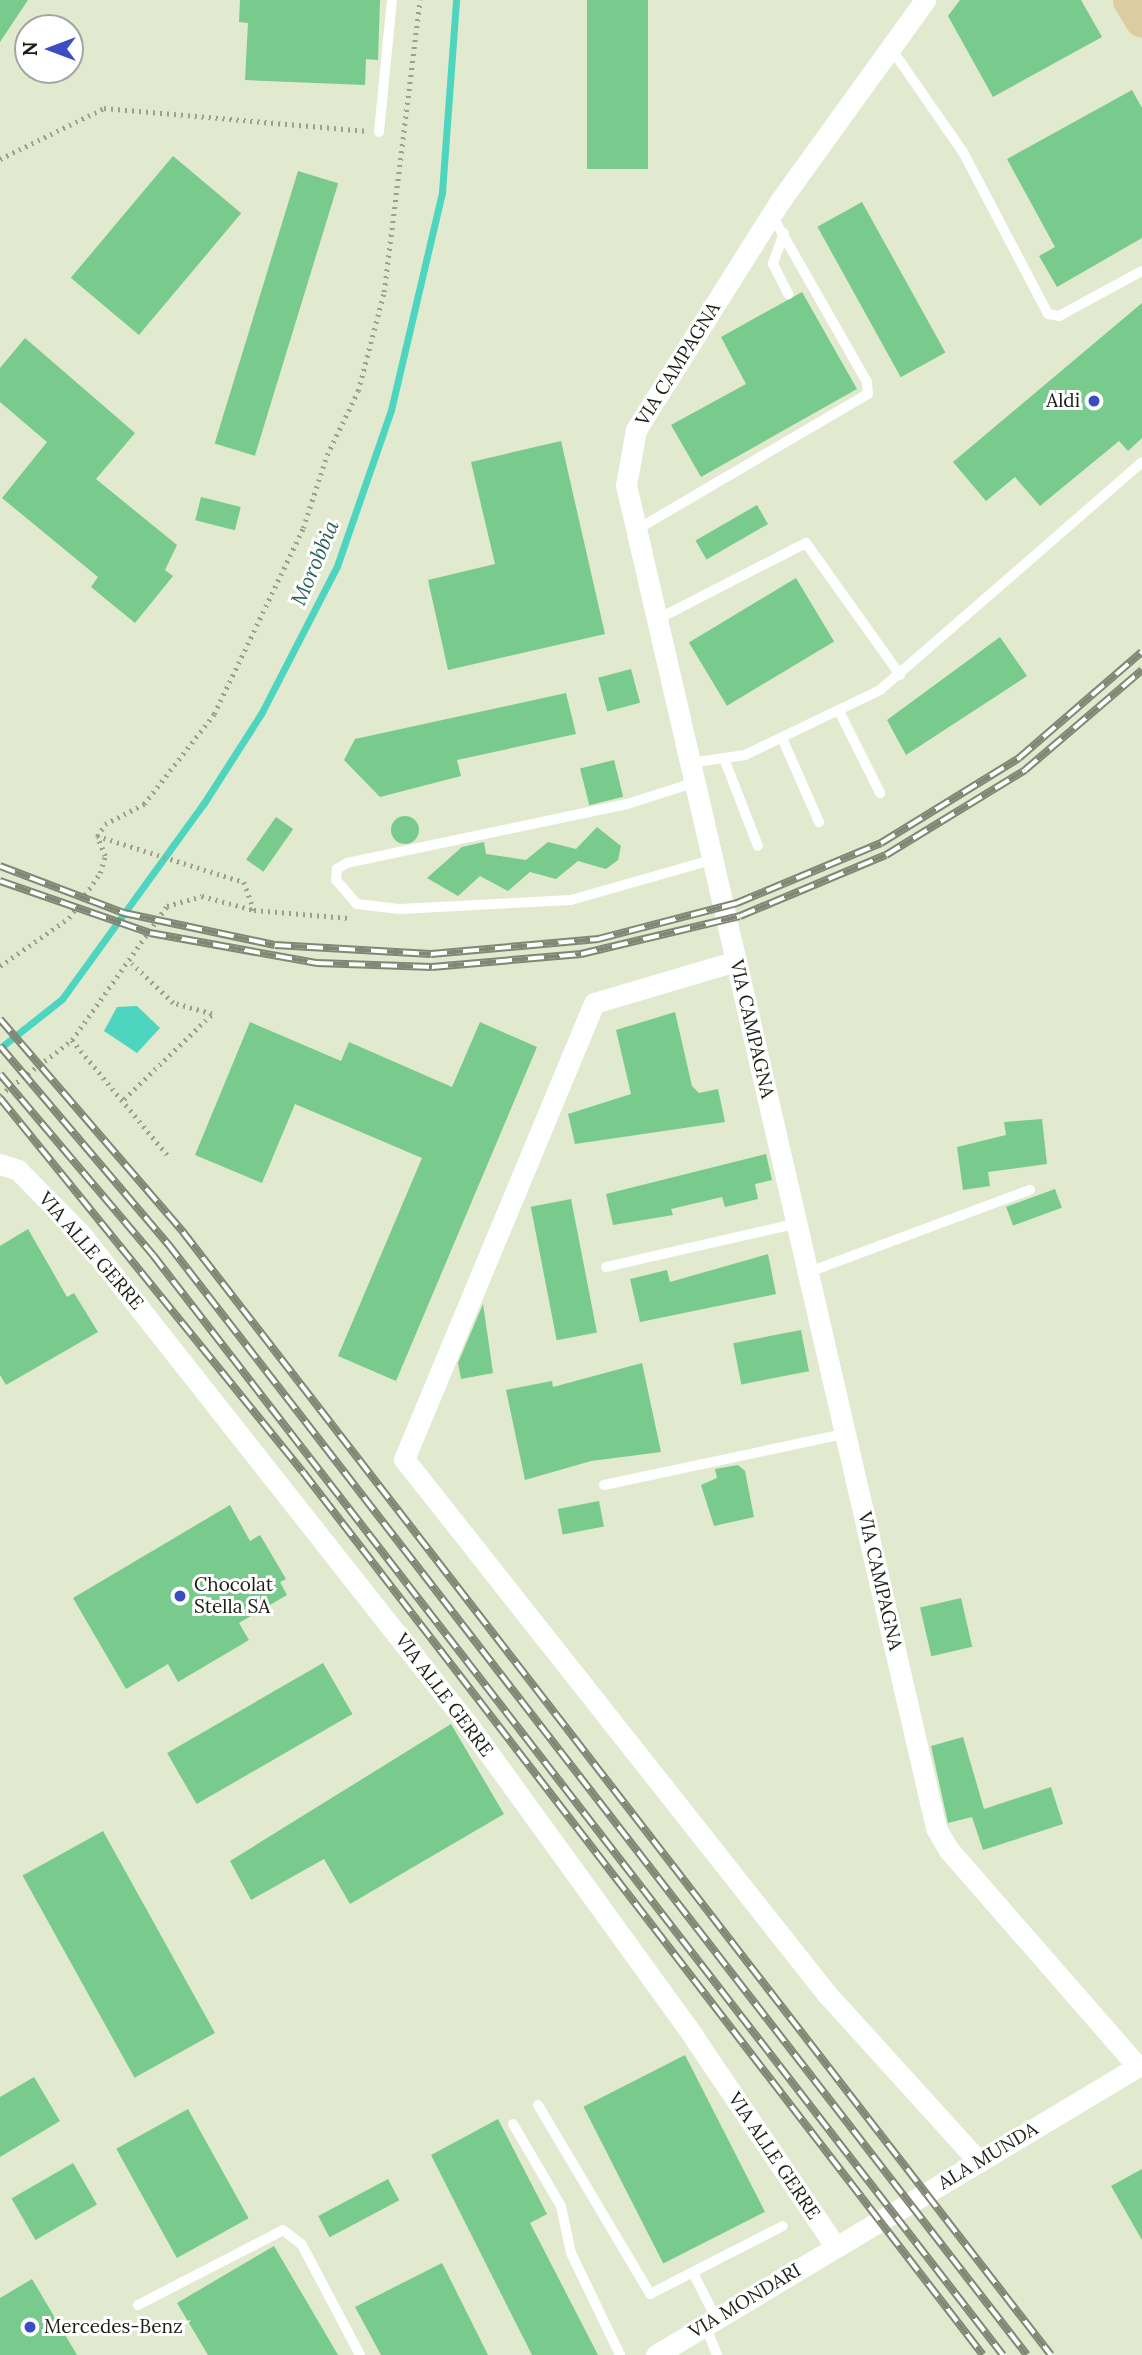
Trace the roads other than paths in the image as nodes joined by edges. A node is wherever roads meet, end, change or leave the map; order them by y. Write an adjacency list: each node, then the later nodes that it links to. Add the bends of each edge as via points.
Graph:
1 (393, 0): 6 (lane)
2 (925, 0): 5 (street, VIA CAMPAGNA)
3 (1130, 0): 4 (main road)
4 (1142, 20)
5 (890, 47): 7 (street, VIA CAMPAGNA); 9 (lane, via 962,152 1048,314 1059,316)
6 (379, 132)
7 (771, 214): 8 (lane); 12 (street, VIA CAMPAGNA, via 636,429 626,485)
8 (784, 233): 10 (lane, via 773,264); 12 (lane, via 867,382 868,394)
9 (1142, 271)
10 (788, 294)
11 (1142, 461): 14 (lane)
12 (636, 530): 13 (street, VIA CAMPAGNA)
13 (656, 620): 14 (lane, via 806,543); 18 (street, VIA CAMPAGNA)
14 (900, 675): 15 (lane)
15 (839, 711): 16 (lane); 19 (lane)
16 (782, 738): 17 (lane); 20 (lane)
17 (725, 761): 18 (lane); 21 (lane)
18 (691, 773): 22 (street, VIA CAMPAGNA); 22 (lane, via 614,807 347,863 337,869 336,880 357,904 399,909 571,900)
19 (880, 793)
20 (819, 822)
21 (758, 846)
22 (711, 860): 23 (street, VIA CAMPAGNA)
23 (736, 961): 26 (street, VIA CAMPAGNA); 34 (street, via 594,1003 404,1459 826,1993)
24 (9, 1167): 36 (street, VIA ALLE GERRE, via 80,1233 469,1726 693,2036)
25 (1030, 1191): 28 (lane)
26 (798, 1223): 27 (lane); 28 (street, VIA CAMPAGNA)
27 (606, 1267)
28 (809, 1272): 29 (street, VIA CAMPAGNA)
29 (848, 1433): 30 (lane); 31 (street, VIA CAMPAGNA, via 941,1839)
30 (604, 1485)
31 (1140, 2066): 34 (street, ALA MUNDA)
32 (538, 2105): 37 (lane, via 643,2288 654,2295)
33 (513, 2124): 41 (lane, via 561,2206 571,2253)
34 (979, 2162): 36 (street, ALA MUNDA)
35 (783, 2226): 37 (lane)
36 (835, 2246): 39 (street, VIA MONDARI)
37 (694, 2275): 39 (lane)
38 (138, 2305): 40 (lane, via 284,2230 302,2245)
39 (711, 2322): 42 (street, VIA MONDARI); 43 (lane)
40 (360, 2355)
41 (620, 2355)
42 (656, 2355)
43 (717, 2355)

